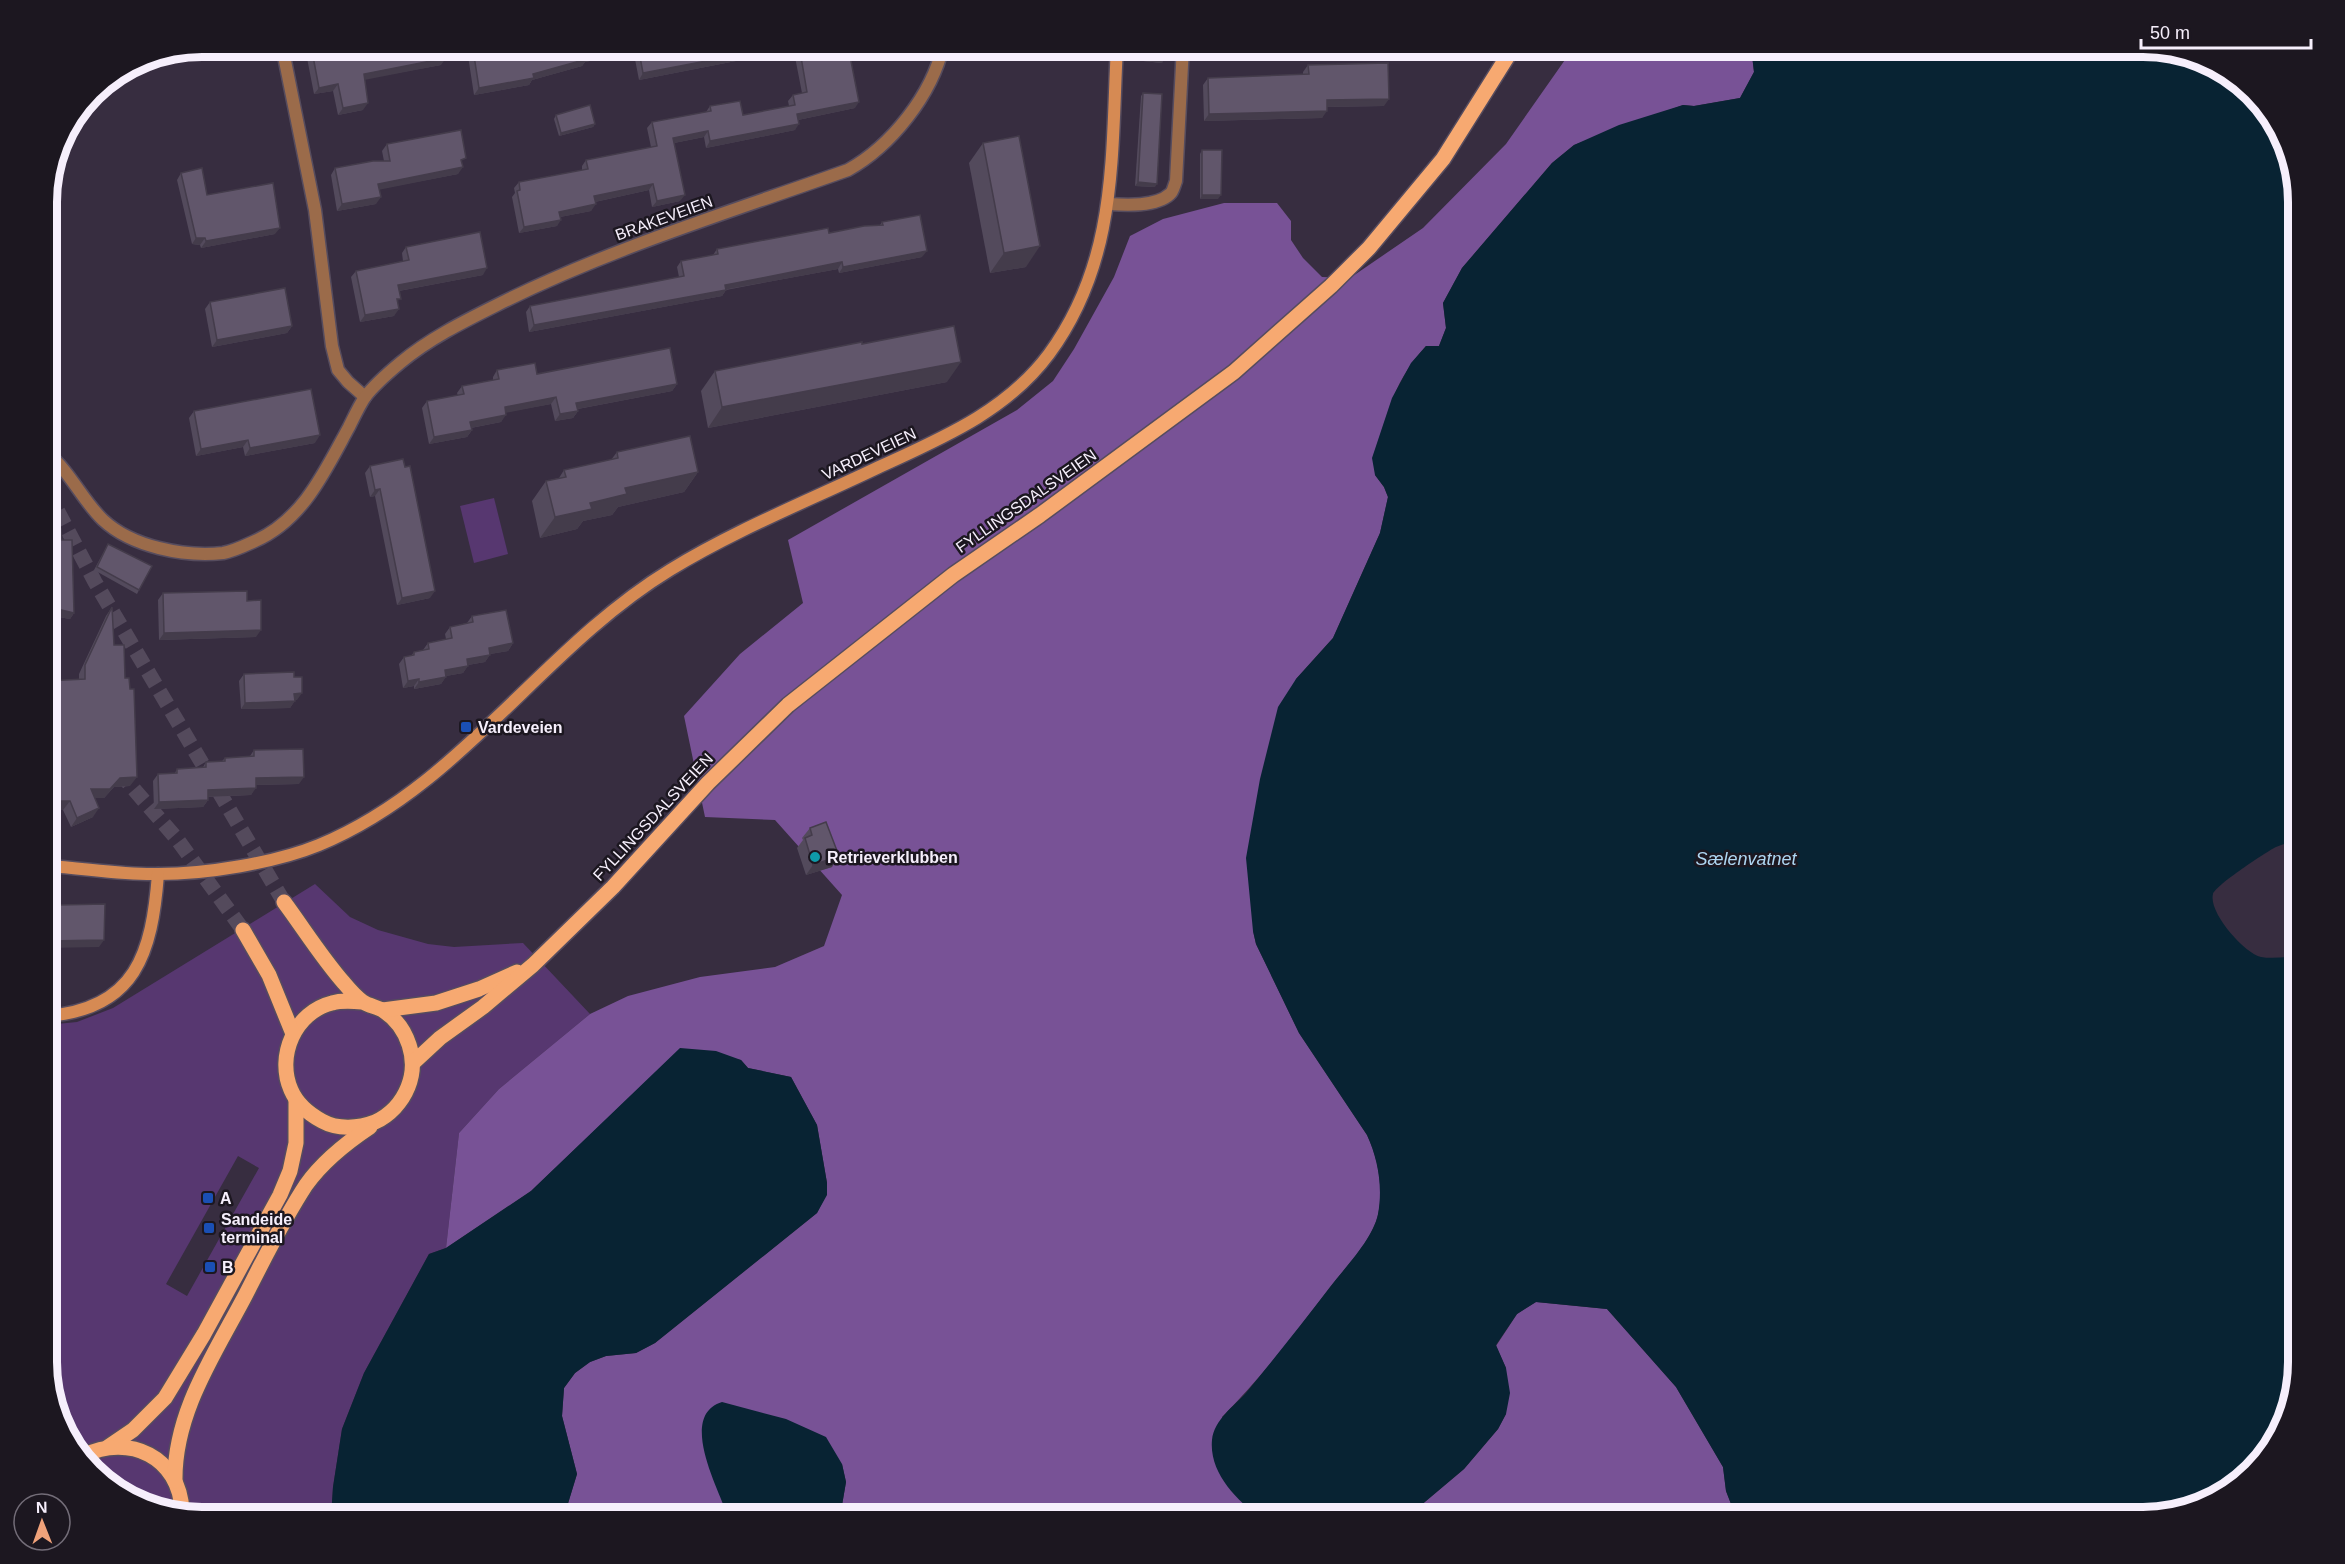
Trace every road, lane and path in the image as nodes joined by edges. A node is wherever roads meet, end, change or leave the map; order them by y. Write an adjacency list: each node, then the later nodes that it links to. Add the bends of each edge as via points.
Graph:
1 (284, 57): 7 (street, via 315,210 332,346 338,370)
2 (939, 57): 7 (street, BRAKEVEIEN, via 932,80 913,111 867,159 848,170 536,285 459,324 410,355)
3 (1116, 57): 6 (main road, VARDEVEIEN)
4 (1182, 57): 6 (street, via 1176,181 1171,194 1133,206)
5 (1507, 57): 13 (main road, FYLLINGSDALSVEIEN, via 1443,159 1369,248 1331,286 1234,372 952,575 788,705)
6 (1108, 204): 10 (main road, VARDEVEIEN, via 1089,282 1068,324 1032,374 982,416 720,543 641,589 584,633 442,768 372,819 318,846 289,855 235,866)
7 (365, 397): 8 (street, BRAKEVEIEN, via 295,515 260,539 225,553 175,552 127,535 104,521)
8 (57, 465)
9 (57, 867): 10 (main road, VARDEVEIEN)
10 (158, 874): 16 (main road, via 151,934 132,974 103,1002)
11 (284, 902): 14 (main road)
12 (243, 930): 17 (main road, via 269,975)
13 (534, 965): 15 (main road, FYLLINGSDALSVEIEN, via 436,1003); 18 (main road, FYLLINGSDALSVEIEN)
14 (363, 1002): 15 (main road); 17 (main road, via 330,1003 302,1020)
15 (383, 1010): 18 (main road, via 405,1033)
16 (57, 1014)
17 (293, 1034): 19 (main road, via 285,1062 288,1083)
18 (413, 1063): 20 (main road, via 405,1095)
19 (297, 1100): 20 (main road, via 309,1114 326,1124 364,1126); 21 (main road, via 296,1143 280,1195 165,1398 133,1430)
20 (381, 1119): 23 (main road, via 327,1161 307,1184 279,1231 189,1403 176,1446)
21 (108, 1447): 22 (main road); 23 (main road, via 122,1446 145,1453 165,1467)
22 (90, 1454)
23 (174, 1480): 24 (main road)
24 (181, 1505)

